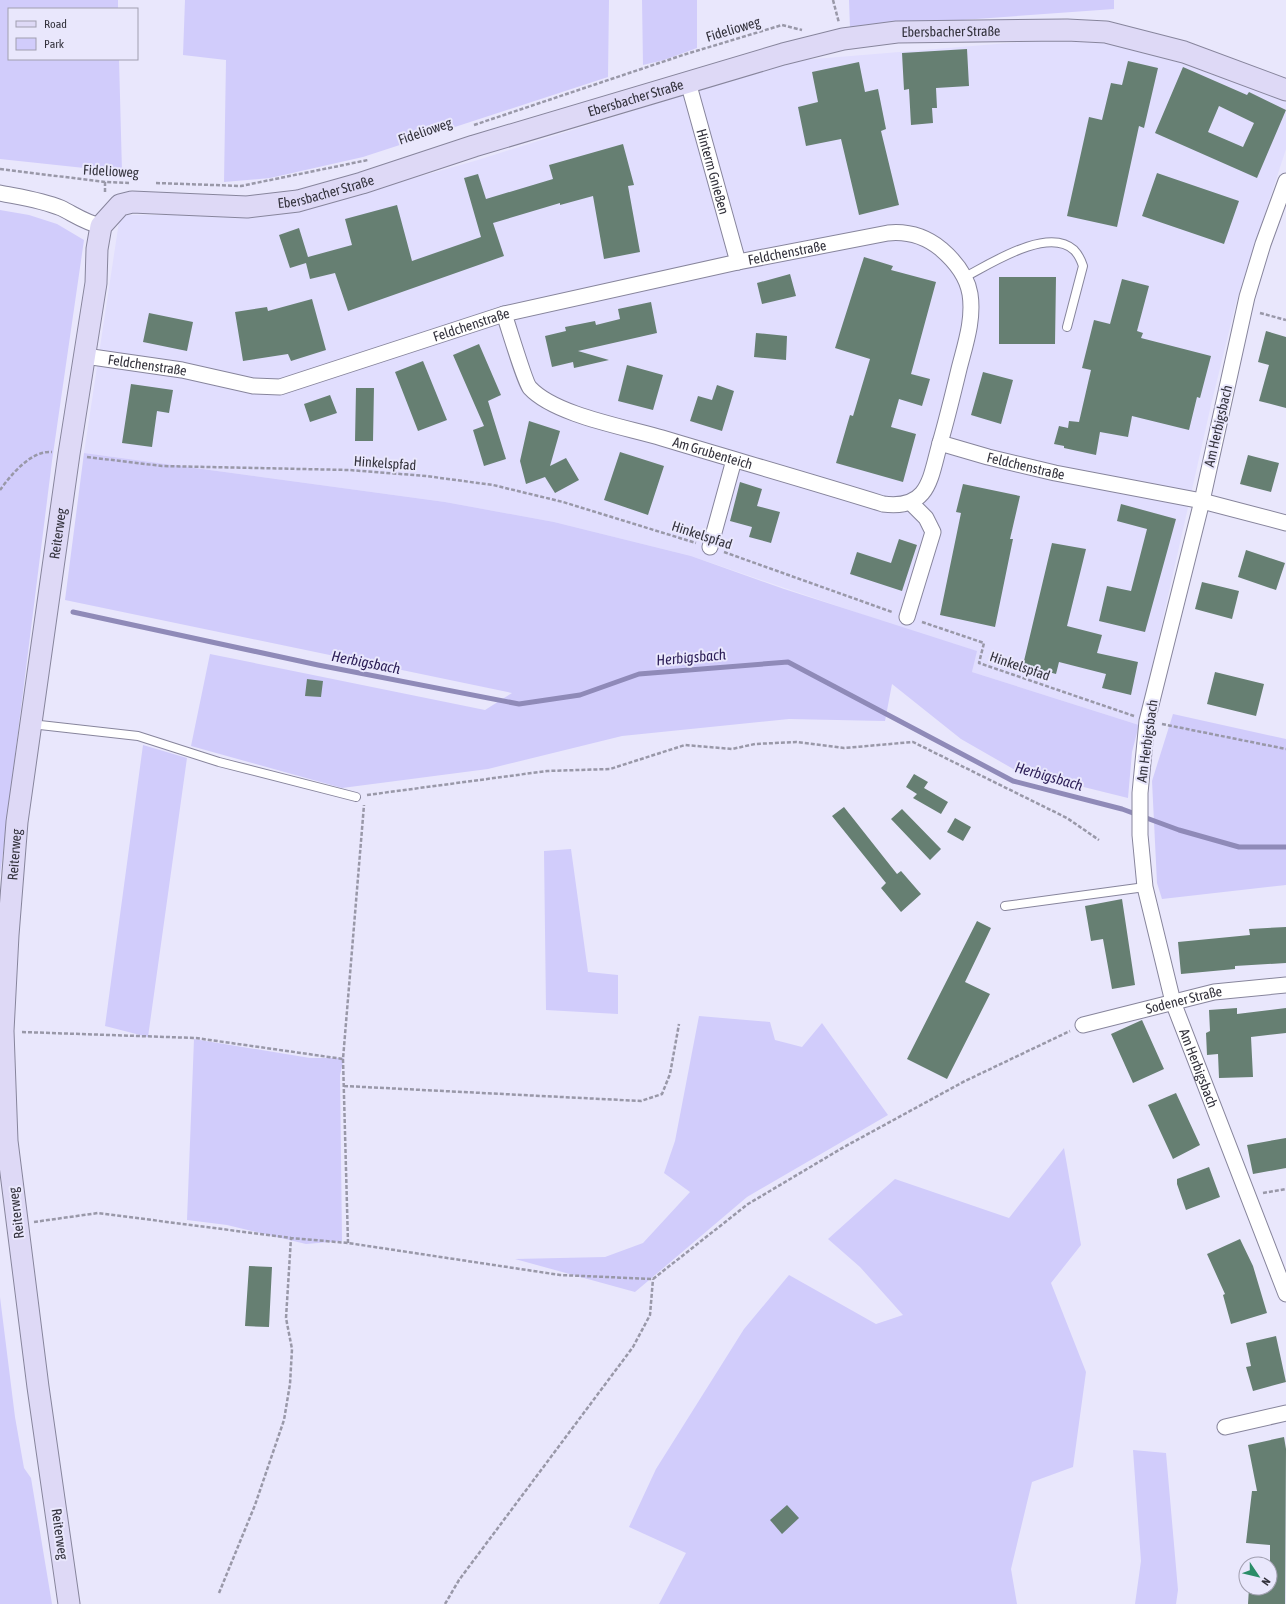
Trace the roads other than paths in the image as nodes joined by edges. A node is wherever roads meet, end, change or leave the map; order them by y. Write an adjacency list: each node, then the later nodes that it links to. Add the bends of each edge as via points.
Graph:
1 (688, 82): 2 (street, Ebersbacher Straße, via 843,39 897,32 1067,30 1106,32 1184,52); 5 (street, Ebersbacher Straße, via 298,201 247,207 132,202 120,205); 6 (street, Hinterm Gnießen)
2 (1286, 90)
3 (1286, 181): 13 (street, Am Herbigsbach, via 1263,244 1244,308)
4 (0, 193): 5 (street, via 29,198 61,208 87,223)
5 (101, 226): 10 (street, Reiterweg, via 96,283)
6 (738, 262): 7 (street, Feldchenstraße, via 903,231 933,242 956,264); 8 (street, Feldchenstraße)
7 (965, 277): 9 (lane, via 1030,245 1045,242 1065,244 1074,250 1083,266); 11 (street, Feldchenstraße, via 970,295 970,326)
8 (504, 314): 10 (street, Feldchenstraße, via 280,387 253,386 182,370); 12 (street, Am Grubenteich, via 528,387 545,401 575,413)
9 (1067, 327)
10 (85, 356): 18 (street, Reiterweg)
11 (940, 443): 13 (street, Feldchenstraße, via 1055,473); 14 (street, via 928,484 921,496)
12 (734, 460): 14 (street, Am Grubenteich, via 883,504 893,506); 16 (street)
13 (1202, 501): 15 (street, Feldchenstraße); 20 (street, Am Herbigsbach, via 1147,720 1140,793 1140,835)
14 (911, 503): 17 (street, via 926,518 932,532)
15 (1286, 523)
16 (710, 548)
17 (907, 617)
18 (30, 724): 19 (lane, via 138,736 219,762); 28 (street, Reiterweg, via 17,822 8,935 3,1032 7,1141)
19 (356, 796)
20 (1145, 887): 21 (lane); 23 (street, Am Herbigsbach)
21 (1005, 906)
22 (1286, 985): 23 (street, Sodener Straße, via 1214,992)
23 (1173, 1002): 24 (street, Sodener Straße); 25 (street, Am Herbigsbach)
24 (1083, 1025)
25 (1286, 1294)
26 (1286, 1413): 27 (street)
27 (1225, 1427)
28 (69, 1604)

